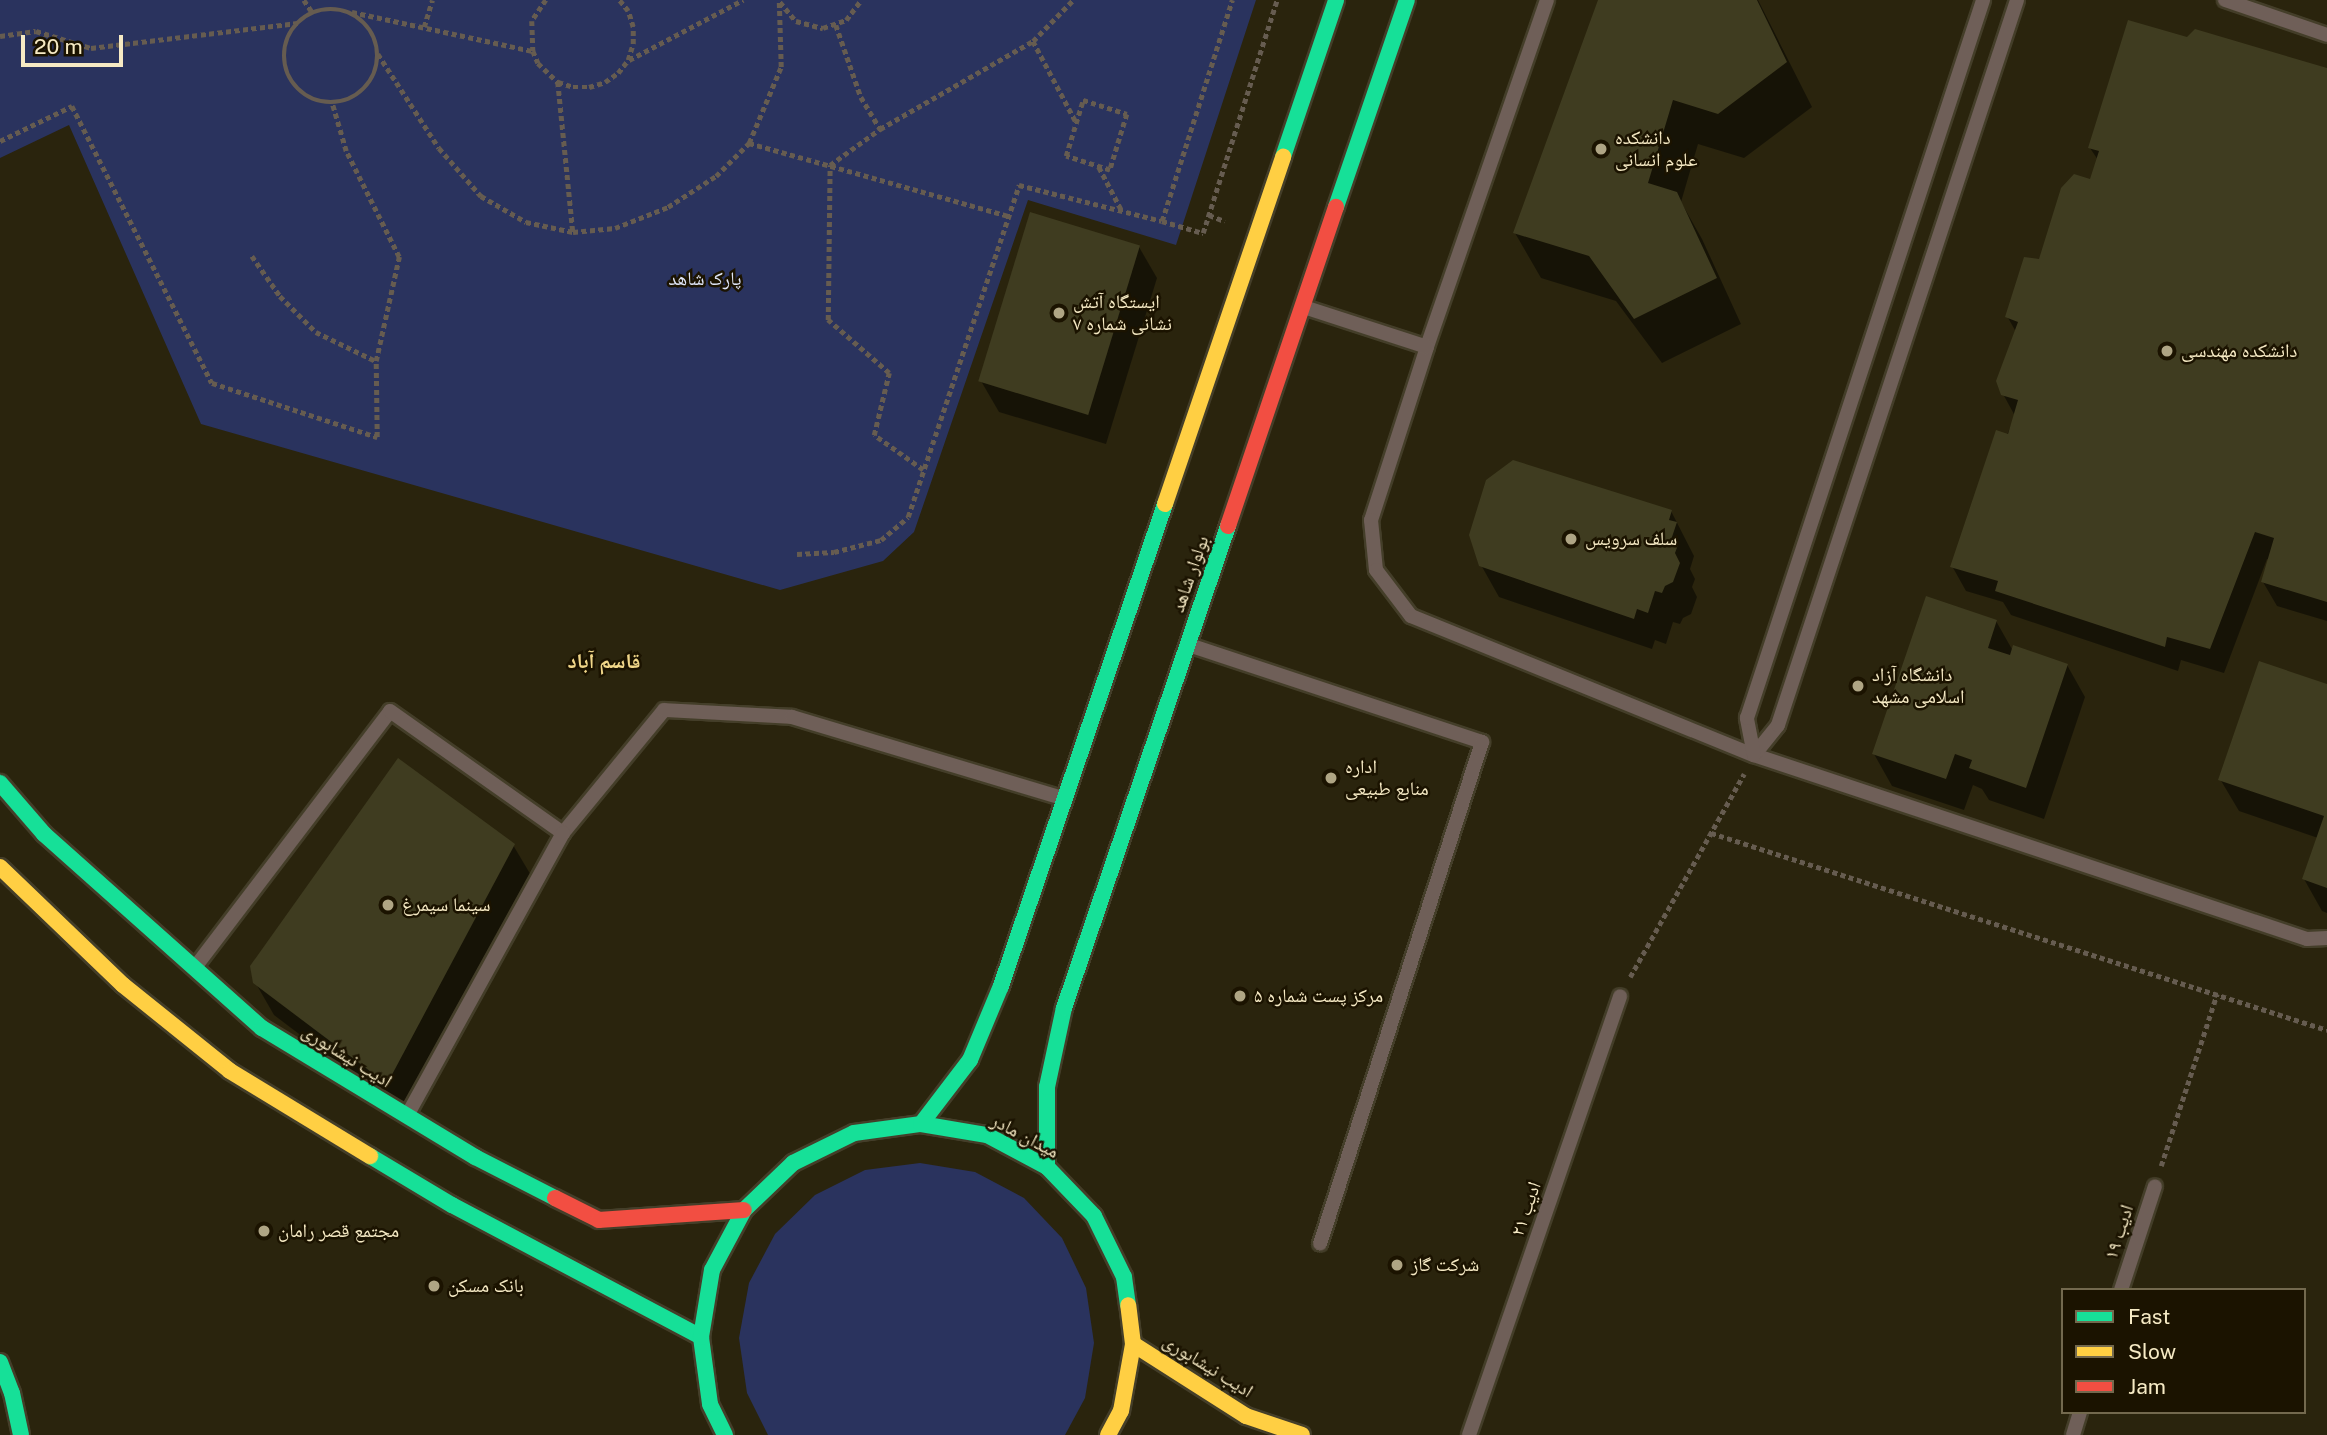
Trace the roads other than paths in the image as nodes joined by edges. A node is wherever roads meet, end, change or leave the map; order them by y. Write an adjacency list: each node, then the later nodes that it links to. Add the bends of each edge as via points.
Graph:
1 (1336, 0): 13 (main road)
2 (1407, 0): 8 (main road, بولوار شاهد)
3 (1547, 0): 9 (lane)
4 (1983, 0): 11 (lane, via 1747,718)
5 (2017, 0): 11 (lane, via 1779,725)
6 (2225, 0): 7 (lane)
7 (2327, 35)
8 (1303, 307): 9 (lane); 10 (main road, بولوار شاهد)
9 (1427, 347): 11 (lane, via 1371,520 1376,570 1411,616)
10 (1188, 645): 21 (main road, بولوار شاهد, via 1065,1008 1047,1087); 24 (lane, via 1482,741)
11 (1754, 755): 16 (lane, via 2307,939)
12 (0, 783): 17 (main road, ادیب نیشابوری, via 44,834)
13 (1064, 799): 14 (lane, via 792,718 664,710); 20 (main road, via 1001,986 970,1060)
14 (563, 833): 17 (lane, via 390,711); 19 (lane)
15 (0, 867): 26 (main road, via 123,985 230,1071 452,1205)
16 (2327, 938)
17 (195, 966): 19 (main road, ادیب نیشابوری, via 262,1028)
18 (1620, 996): 34 (lane, ادیب ۲۱)
19 (407, 1117): 23 (main road, ادیب نیشابوری, via 599,1220)
20 (920, 1124): 21 (main road, میدان مادر, via 987,1135); 23 (main road, میدان مادر, via 854,1133 829,1145 793,1163)
21 (1047, 1167): 27 (main road, میدان مادر, via 1094,1216 1112,1252 1124,1277)
22 (2155, 1186): 25 (lane, ادیب ۱۹)
23 (744, 1210): 26 (main road, میدان مادر, via 712,1270)
24 (1320, 1244)
25 (2122, 1288)
26 (701, 1337): 31 (main road, میدان مادر, via 710,1404)
27 (1133, 1344): 32 (main road, میدان مادر, via 1121,1411); 33 (main road, ادیب نیشابوری, via 1247,1416)
28 (0, 1362): 30 (main road)
29 (2079, 1414): 35 (lane)
30 (21, 1435)
31 (725, 1435)
32 (1108, 1435)
33 (1302, 1435)
34 (1469, 1435)
35 (2073, 1435)

